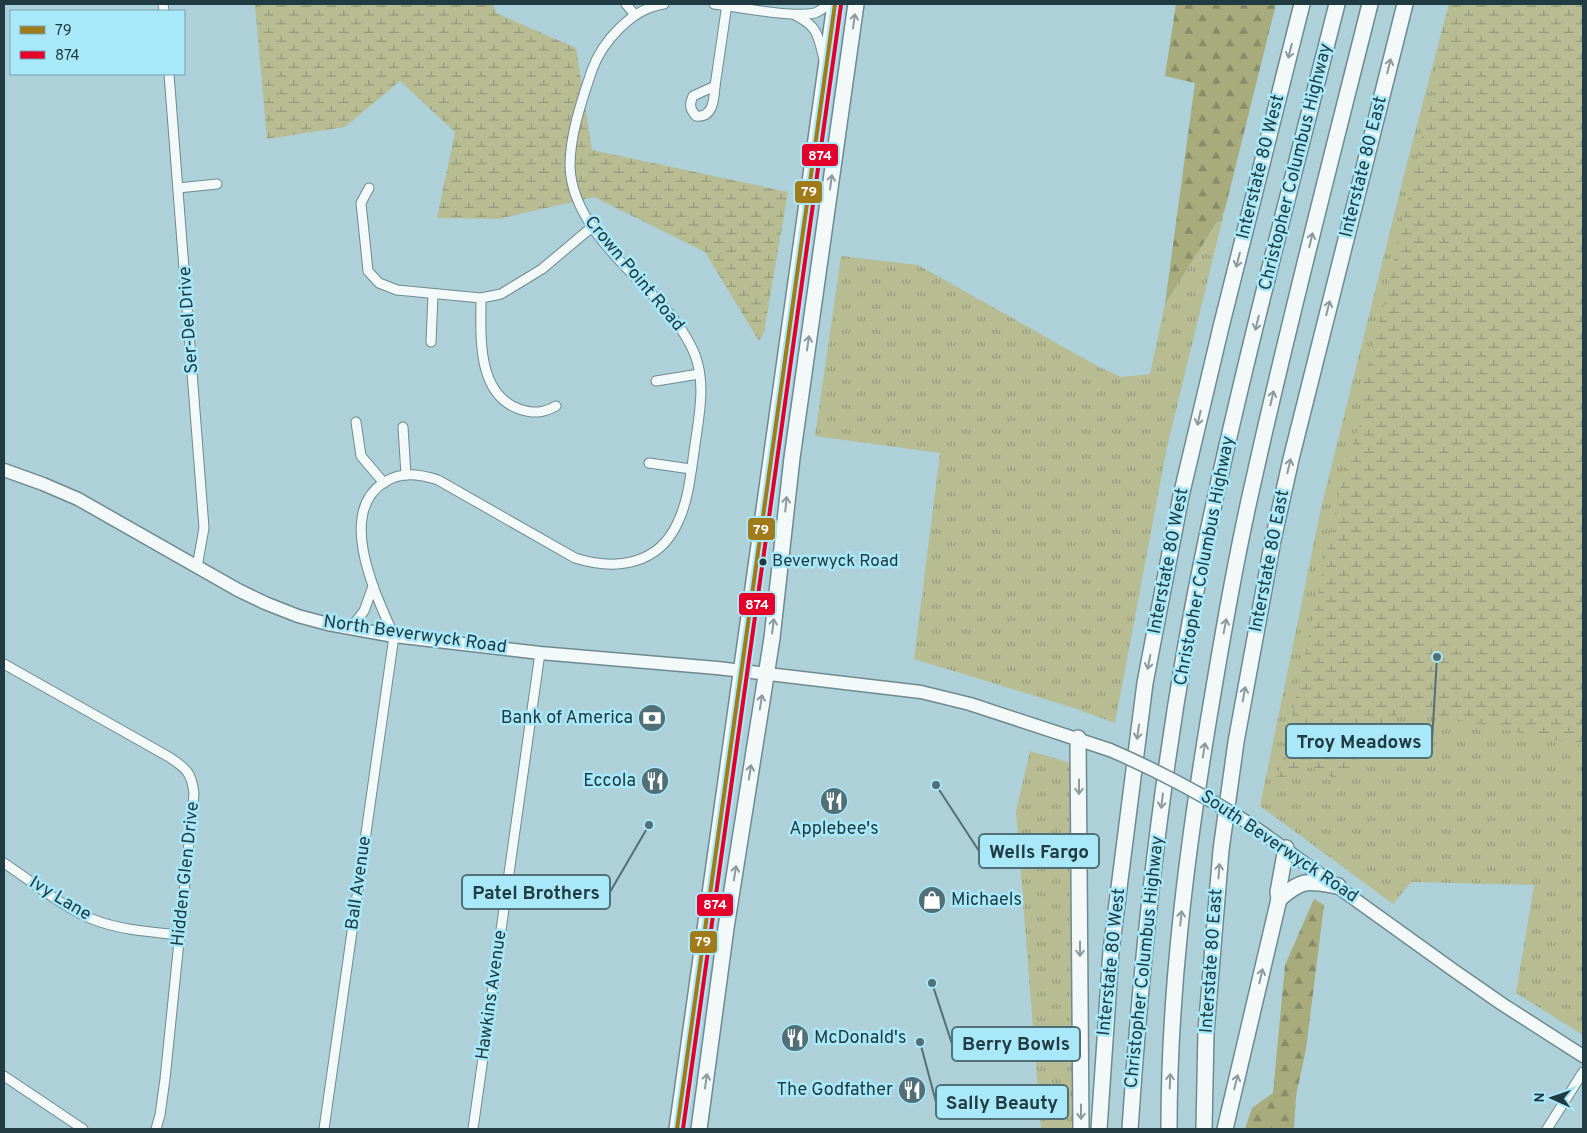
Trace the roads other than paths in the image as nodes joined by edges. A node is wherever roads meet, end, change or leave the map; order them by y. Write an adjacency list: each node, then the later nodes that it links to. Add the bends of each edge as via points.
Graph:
1 (626, 4): 13 (street)
2 (664, 4): 13 (street, Crown Point Road, via 651,6)
3 (714, 4): 11 (street)
4 (828, 4): 12 (street, via 815,12)
5 (835, 4): 14 (highway)
6 (856, 4): 41 (highway, one-way to 6, via 792,458)
7 (1302, 4): 43 (highway, Interstate 80 West, one-way to 43, via 1181,496 1145,683)
8 (1337, 4): 61 (highway, Christopher Columbus Highway, one-way to 61, via 1234,416 1191,620 1154,858)
9 (1370, 4): 62 (highway, Christopher Columbus Highway, one-way to 9, via 1178,948 1190,840 1218,662 1254,476)
10 (1405, 4): 63 (highway, Interstate 80 East, one-way to 10, via 1206,1032 1221,850 1253,642 1291,459)
11 (727, 5): 12 (street); 16 (street)
12 (793, 14): 14 (street, via 808,21 817,32)
13 (635, 15): 20 (street, Crown Point Road, via 614,34 599,54 576,122 570,167 572,182 581,211)
14 (826, 67): 40 (highway)
15 (169, 75): 18 (street, Ser-Del Drive)
16 (715, 86)
17 (218, 184): 18 (street)
18 (178, 188): 34 (street, Ser-Del Drive, via 204,528)
19 (369, 188): 21 (street, via 361,203 368,271 380,283 397,290)
20 (592, 227): 22 (street, via 542,268 501,294); 24 (street, Crown Point Road, via 677,323 696,357)
21 (434, 294): 22 (street); 23 (street)
22 (481, 298): 26 (street, via 481,351 489,379 497,391 514,407 525,411 545,412)
23 (431, 342)
24 (700, 374): 25 (street); 30 (street, Crown Point Road)
25 (656, 381)
26 (556, 406)
27 (356, 422): 33 (street, via 361,456)
28 (403, 427): 32 (street)
29 (649, 463): 30 (street)
30 (691, 469): 32 (street, Crown Point Road, via 684,505 670,537 649,556 635,562 612,565 575,558 438,480 416,474)
31 (4, 470): 34 (main road, North Beverwyck Road, via 78,499)
32 (406, 475): 33 (street, Crown Point Road)
33 (384, 483): 35 (street, Crown Point Road, via 370,496 362,524 364,554)
34 (197, 567): 36 (main road, North Beverwyck Road, via 265,603 298,616)
35 (374, 586): 36 (street, via 364,611); 37 (street, Crown Point Road)
36 (350, 629): 37 (main road, North Beverwyck Road)
37 (394, 636): 38 (main road, North Beverwyck Road); 54 (street, Ball Avenue)
38 (540, 653): 40 (main road, North Beverwyck Road); 55 (street, Hawkins Avenue)
39 (4, 664): 48 (street, Hidden Glen Drive, via 169,757 189,773 194,794)
40 (741, 671): 41 (main road, North Beverwyck Road); 56 (highway)
41 (766, 674): 42 (main road, South Beverwyck Road, via 928,694); 57 (highway, one-way to 41, via 726,928)
42 (1078, 738): 44 (main road, South Beverwyck Road, bridge, via 1173,779); 58 (highway, one-way to 58)
43 (1125, 838): 59 (highway, Interstate 80 West, via 1111,951); 60 (highway)
44 (1286, 848): 46 (main road, South Beverwyck Road); 47 (highway)
45 (4, 863): 48 (street, Ivy Lane, via 90,919)
46 (1338, 886): 47 (highway, via 1301,882); 49 (main road, South Beverwyck Road, via 1502,1004)
47 (1279, 898): 64 (highway, one-way to 47)
48 (180, 935): 53 (street, Hidden Glen Drive, via 165,1080)
49 (1583, 1056)
50 (1583, 1072): 65 (street)
51 (4, 1076): 52 (street)
52 (83, 1129)
53 (156, 1129)
54 (324, 1129)
55 (473, 1129)
56 (677, 1129)
57 (699, 1129)
58 (1080, 1129)
59 (1099, 1129)
60 (1108, 1129)
61 (1130, 1129)
62 (1169, 1129)
63 (1204, 1129)
64 (1225, 1129)
65 (1547, 1129)

